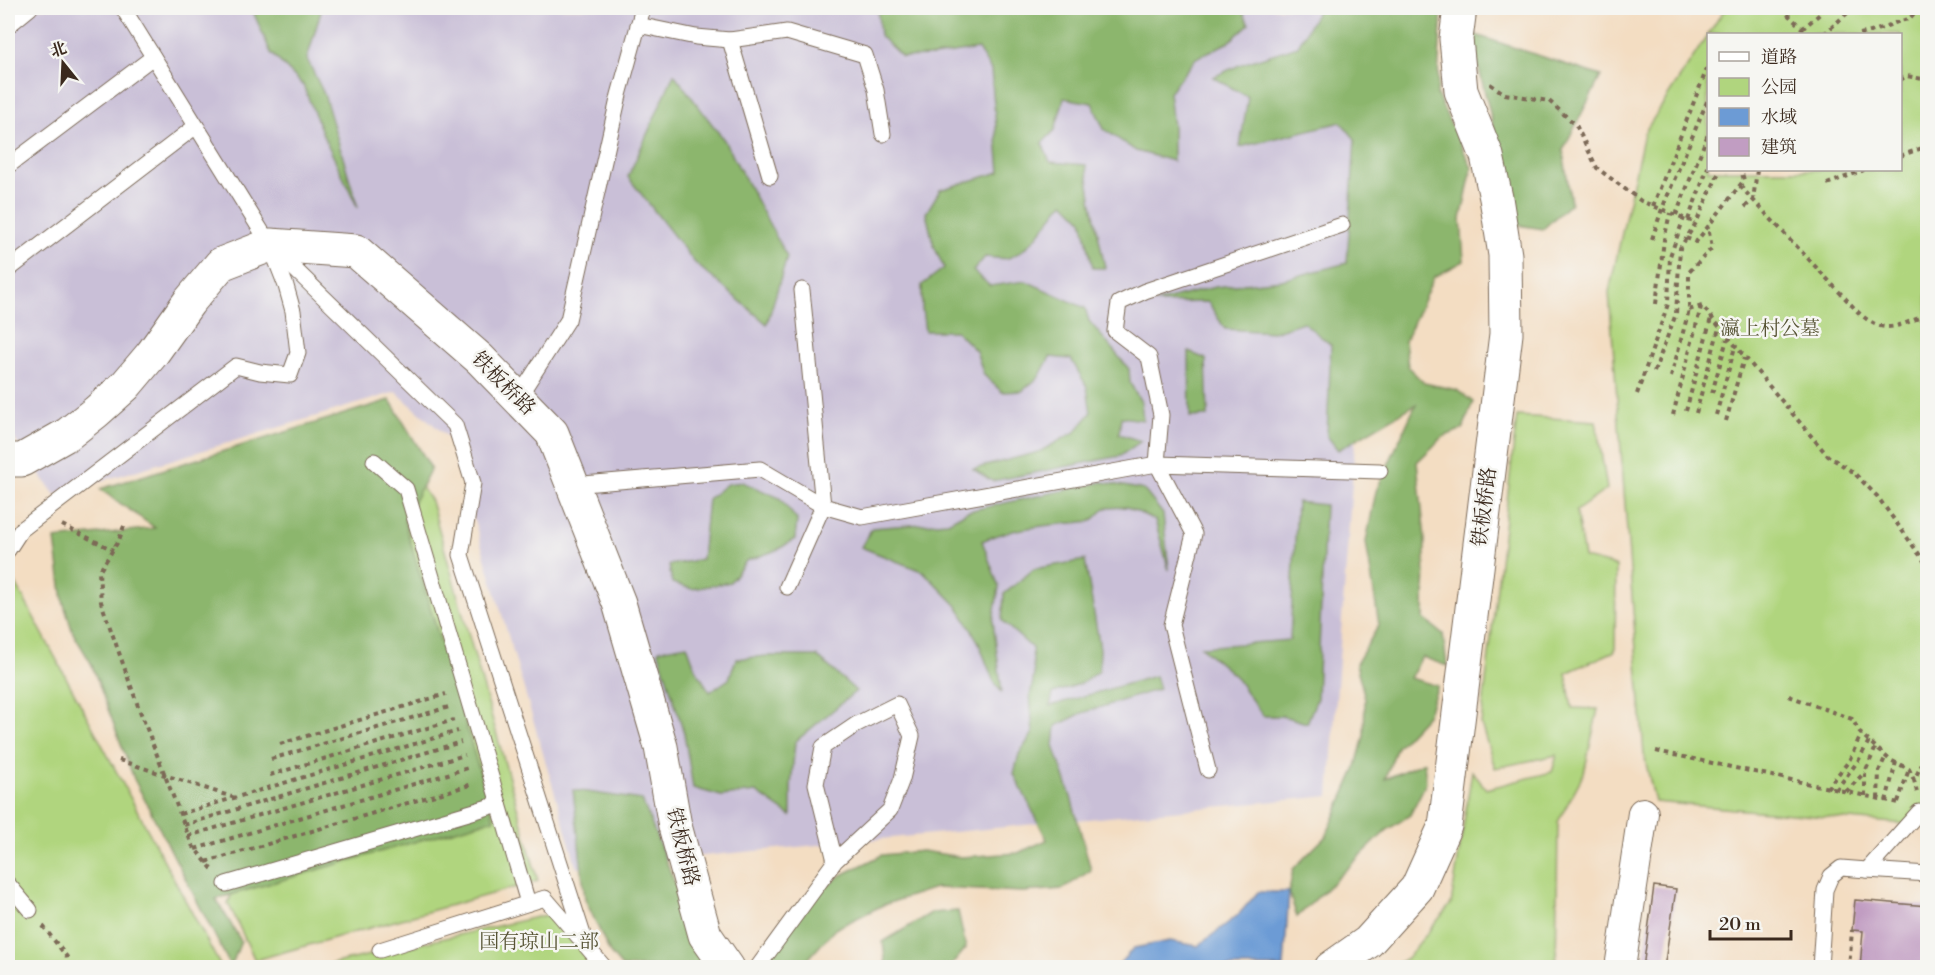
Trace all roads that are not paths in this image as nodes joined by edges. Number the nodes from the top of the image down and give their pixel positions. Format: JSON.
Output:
{"nodes":[{"id":1,"x":30,"y":8,"type":"edge"},
{"id":2,"x":123,"y":8,"type":"edge"},
{"id":3,"x":643,"y":8,"type":"edge"},
{"id":4,"x":1460,"y":8,"type":"edge"},
{"id":5,"x":639,"y":25,"type":"junction"},
{"id":6,"x":8,"y":26,"type":"edge"},
{"id":7,"x":730,"y":40,"type":"junction"},
{"id":8,"x":153,"y":57,"type":"junction"},
{"id":9,"x":196,"y":126,"type":"junction"},
{"id":10,"x":883,"y":134,"type":"dead end"},
{"id":11,"x":8,"y":166,"type":"edge"},
{"id":12,"x":770,"y":176,"type":"dead end"},
{"id":13,"x":1342,"y":225,"type":"dead end"},
{"id":14,"x":270,"y":245,"type":"junction"},
{"id":15,"x":8,"y":270,"type":"edge"},
{"id":16,"x":802,"y":290,"type":"dead end"},
{"id":17,"x":518,"y":398,"type":"junction"},
{"id":18,"x":8,"y":460,"type":"edge"},
{"id":19,"x":374,"y":461,"type":"dead end"},
{"id":20,"x":1157,"y":464,"type":"junction"},
{"id":21,"x":1380,"y":471,"type":"dead end"},
{"id":22,"x":572,"y":485,"type":"junction"},
{"id":23,"x":823,"y":506,"type":"junction"},
{"id":24,"x":8,"y":550,"type":"edge"},
{"id":25,"x":787,"y":588,"type":"dead end"},
{"id":26,"x":1208,"y":770,"type":"dead end"},
{"id":27,"x":499,"y":804,"type":"junction"},
{"id":28,"x":1919,"y":810,"type":"road end"},
{"id":29,"x":1643,"y":813,"type":"dead end"},
{"id":30,"x":835,"y":861,"type":"junction"},
{"id":31,"x":1867,"y":870,"type":"junction"},
{"id":32,"x":1928,"y":874,"type":"edge"},
{"id":33,"x":8,"y":884,"type":"edge"},
{"id":34,"x":226,"y":884,"type":"road end"},
{"id":35,"x":528,"y":903,"type":"junction"},
{"id":36,"x":30,"y":910,"type":"road end"},
{"id":37,"x":587,"y":947,"type":"junction"},
{"id":38,"x":380,"y":950,"type":"dead end"},
{"id":39,"x":605,"y":968,"type":"edge"},
{"id":40,"x":728,"y":968,"type":"edge"},
{"id":41,"x":757,"y":968,"type":"edge"},
{"id":42,"x":1331,"y":968,"type":"edge"},
{"id":43,"x":1620,"y":968,"type":"edge"},
{"id":44,"x":1820,"y":968,"type":"edge"}],
"edges":[{"from":1,"to":6,"type":"lane"},
{"from":2,"to":8,"type":"lane"},
{"from":3,"to":5,"type":"lane"},
{"from":4,"to":42,"type":"street","name":"铁板桥路"},
{"from":5,"to":7,"type":"lane"},
{"from":5,"to":17,"type":"lane"},
{"from":7,"to":10,"type":"lane"},
{"from":7,"to":12,"type":"lane"},
{"from":8,"to":9,"type":"lane"},
{"from":8,"to":11,"type":"lane"},
{"from":9,"to":14,"type":"lane"},
{"from":9,"to":15,"type":"lane"},
{"from":13,"to":20,"type":"lane"},
{"from":14,"to":17,"type":"street","name":"铁板桥路"},
{"from":14,"to":18,"type":"street","name":"铁板桥路"},
{"from":14,"to":24,"type":"lane"},
{"from":14,"to":37,"type":"lane"},
{"from":16,"to":23,"type":"lane"},
{"from":17,"to":22,"type":"street","name":"铁板桥路"},
{"from":19,"to":27,"type":"lane"},
{"from":20,"to":21,"type":"lane"},
{"from":20,"to":23,"type":"lane"},
{"from":20,"to":26,"type":"lane"},
{"from":22,"to":23,"type":"lane"},
{"from":22,"to":40,"type":"street","name":"铁板桥路"},
{"from":23,"to":25,"type":"lane"},
{"from":27,"to":34,"type":"lane"},
{"from":27,"to":35,"type":"lane"},
{"from":28,"to":31,"type":"lane"},
{"from":29,"to":43,"type":"street"},
{"from":30,"to":30,"type":"lane"},
{"from":30,"to":41,"type":"lane"},
{"from":31,"to":32,"type":"lane"},
{"from":31,"to":44,"type":"lane"},
{"from":33,"to":36,"type":"lane"},
{"from":35,"to":37,"type":"lane"},
{"from":35,"to":38,"type":"lane"},
{"from":37,"to":39,"type":"lane"}]}
